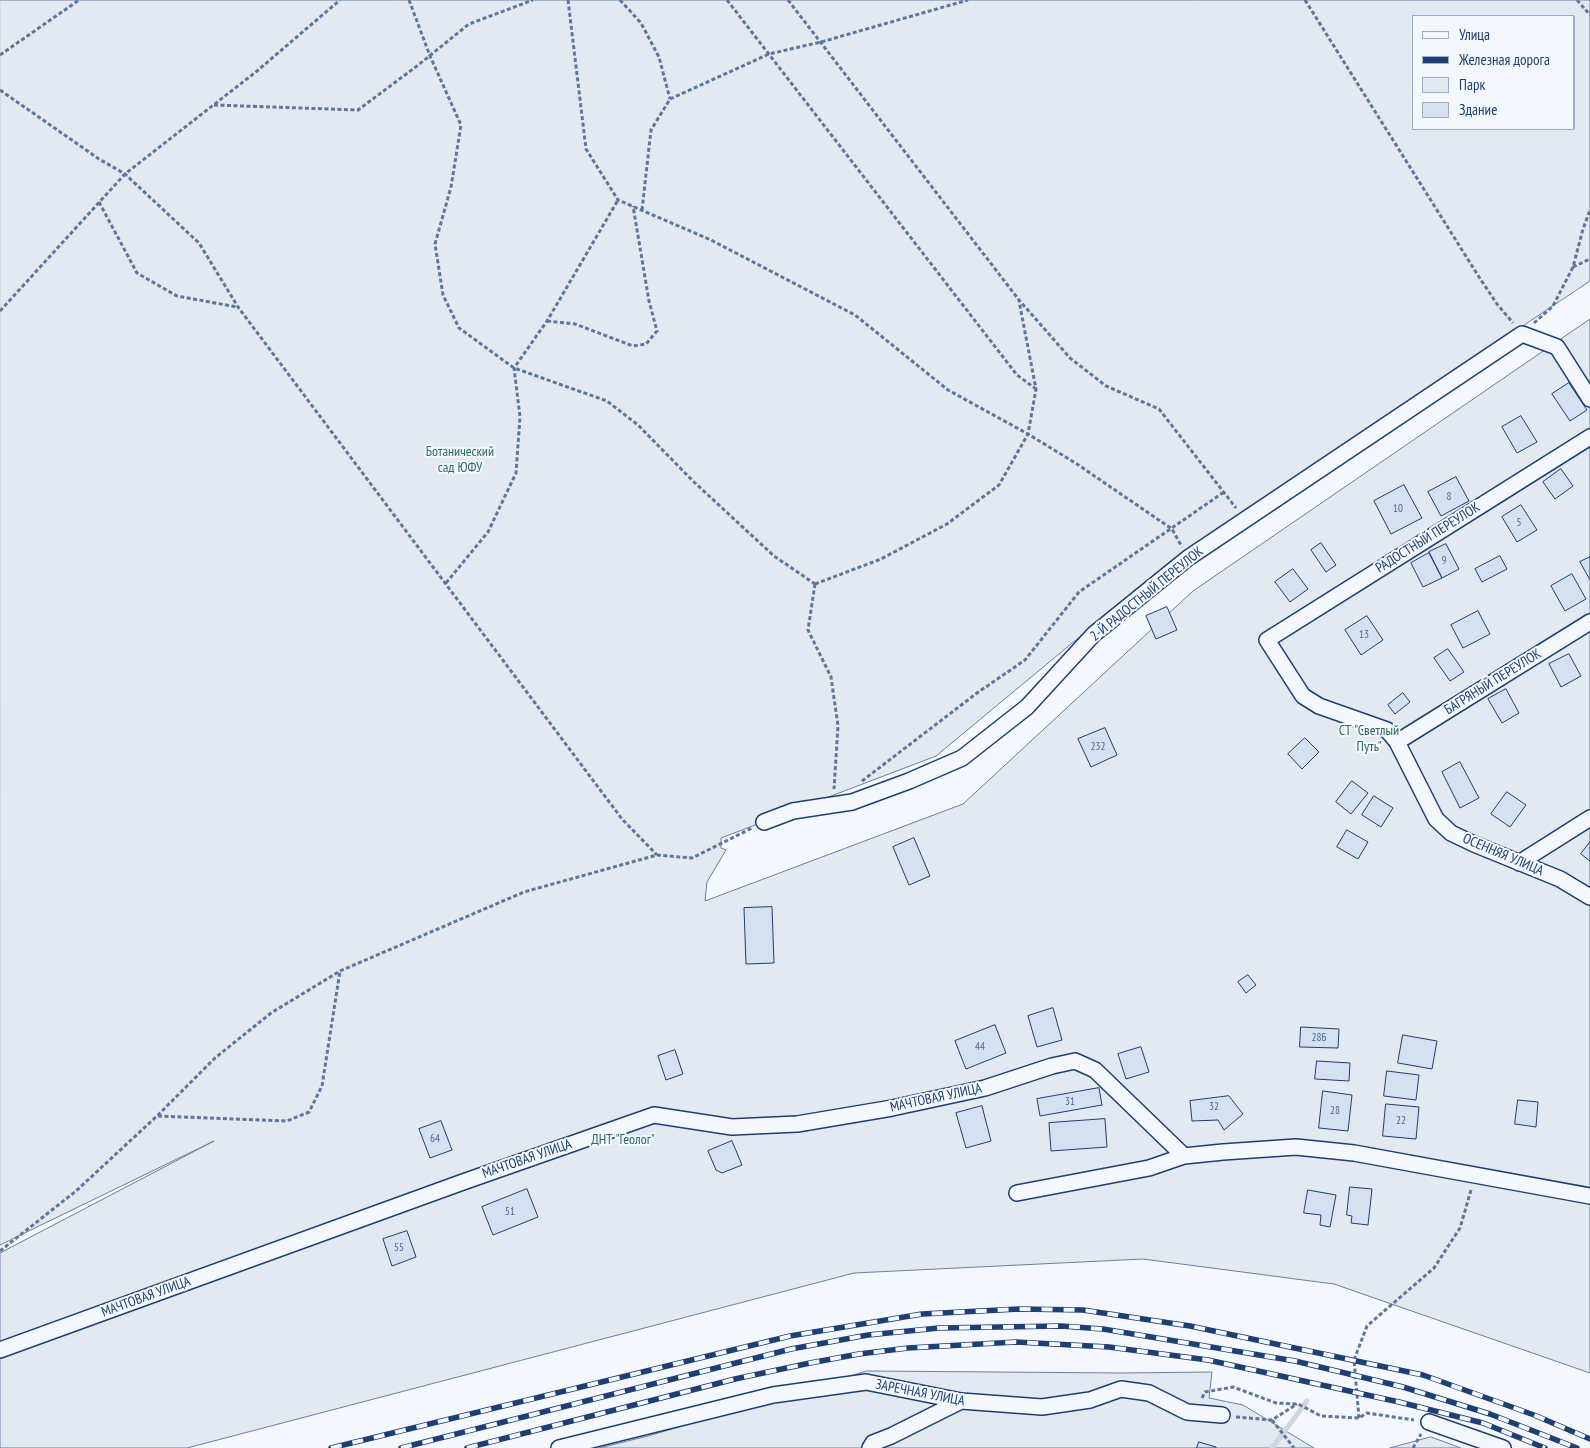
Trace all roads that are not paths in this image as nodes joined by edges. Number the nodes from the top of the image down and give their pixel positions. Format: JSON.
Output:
{"nodes":[{"id":1,"x":1590,"y":399,"type":"edge"},
{"id":2,"x":1590,"y":436,"type":"edge"},
{"id":3,"x":1590,"y":622,"type":"edge"},
{"id":4,"x":1267,"y":640,"type":"joint"},
{"id":5,"x":1397,"y":742,"type":"junction"},
{"id":6,"x":1590,"y":818,"type":"edge"},
{"id":7,"x":764,"y":822,"type":"road end"},
{"id":8,"x":1519,"y":863,"type":"junction"},
{"id":9,"x":1590,"y":897,"type":"edge"},
{"id":10,"x":1184,"y":1156,"type":"junction"},
{"id":11,"x":1017,"y":1193,"type":"dead end"},
{"id":12,"x":1590,"y":1196,"type":"edge"},
{"id":13,"x":0,"y":1350,"type":"edge"},
{"id":14,"x":961,"y":1401,"type":"junction"},
{"id":15,"x":1222,"y":1415,"type":"road end"},
{"id":16,"x":1428,"y":1422,"type":"road end"},
{"id":17,"x":559,"y":1448,"type":"edge"},
{"id":18,"x":870,"y":1448,"type":"edge"},
{"id":19,"x":1503,"y":1448,"type":"edge"}],
"edges":[{"from":1,"to":7,"type":"street","name":"2-Й РАДОСТНЫЙ ПЕРЕУЛОК"},
{"from":2,"to":4,"type":"street","name":"РАДОСТНЫЙ ПЕРЕУЛОК"},
{"from":3,"to":5,"type":"street","name":"БАГРЯНЫЙ ПЕРЕУЛОК"},
{"from":4,"to":5,"type":"street","name":"ОСЕННЯЯ УЛИЦА"},
{"from":5,"to":8,"type":"street","name":"ОСЕННЯЯ УЛИЦА"},
{"from":6,"to":8,"type":"street"},
{"from":8,"to":9,"type":"street","name":"ОСЕННЯЯ УЛИЦА"},
{"from":10,"to":11,"type":"street"},
{"from":10,"to":12,"type":"street"},
{"from":10,"to":13,"type":"street","name":"МАЧТОВАЯ УЛИЦА"},
{"from":14,"to":15,"type":"street","name":"ЗАРЕЧНАЯ УЛИЦА"},
{"from":14,"to":17,"type":"street","name":"ЗАРЕЧНАЯ УЛИЦА"},
{"from":14,"to":18,"type":"street"},
{"from":16,"to":19,"type":"street"}]}
